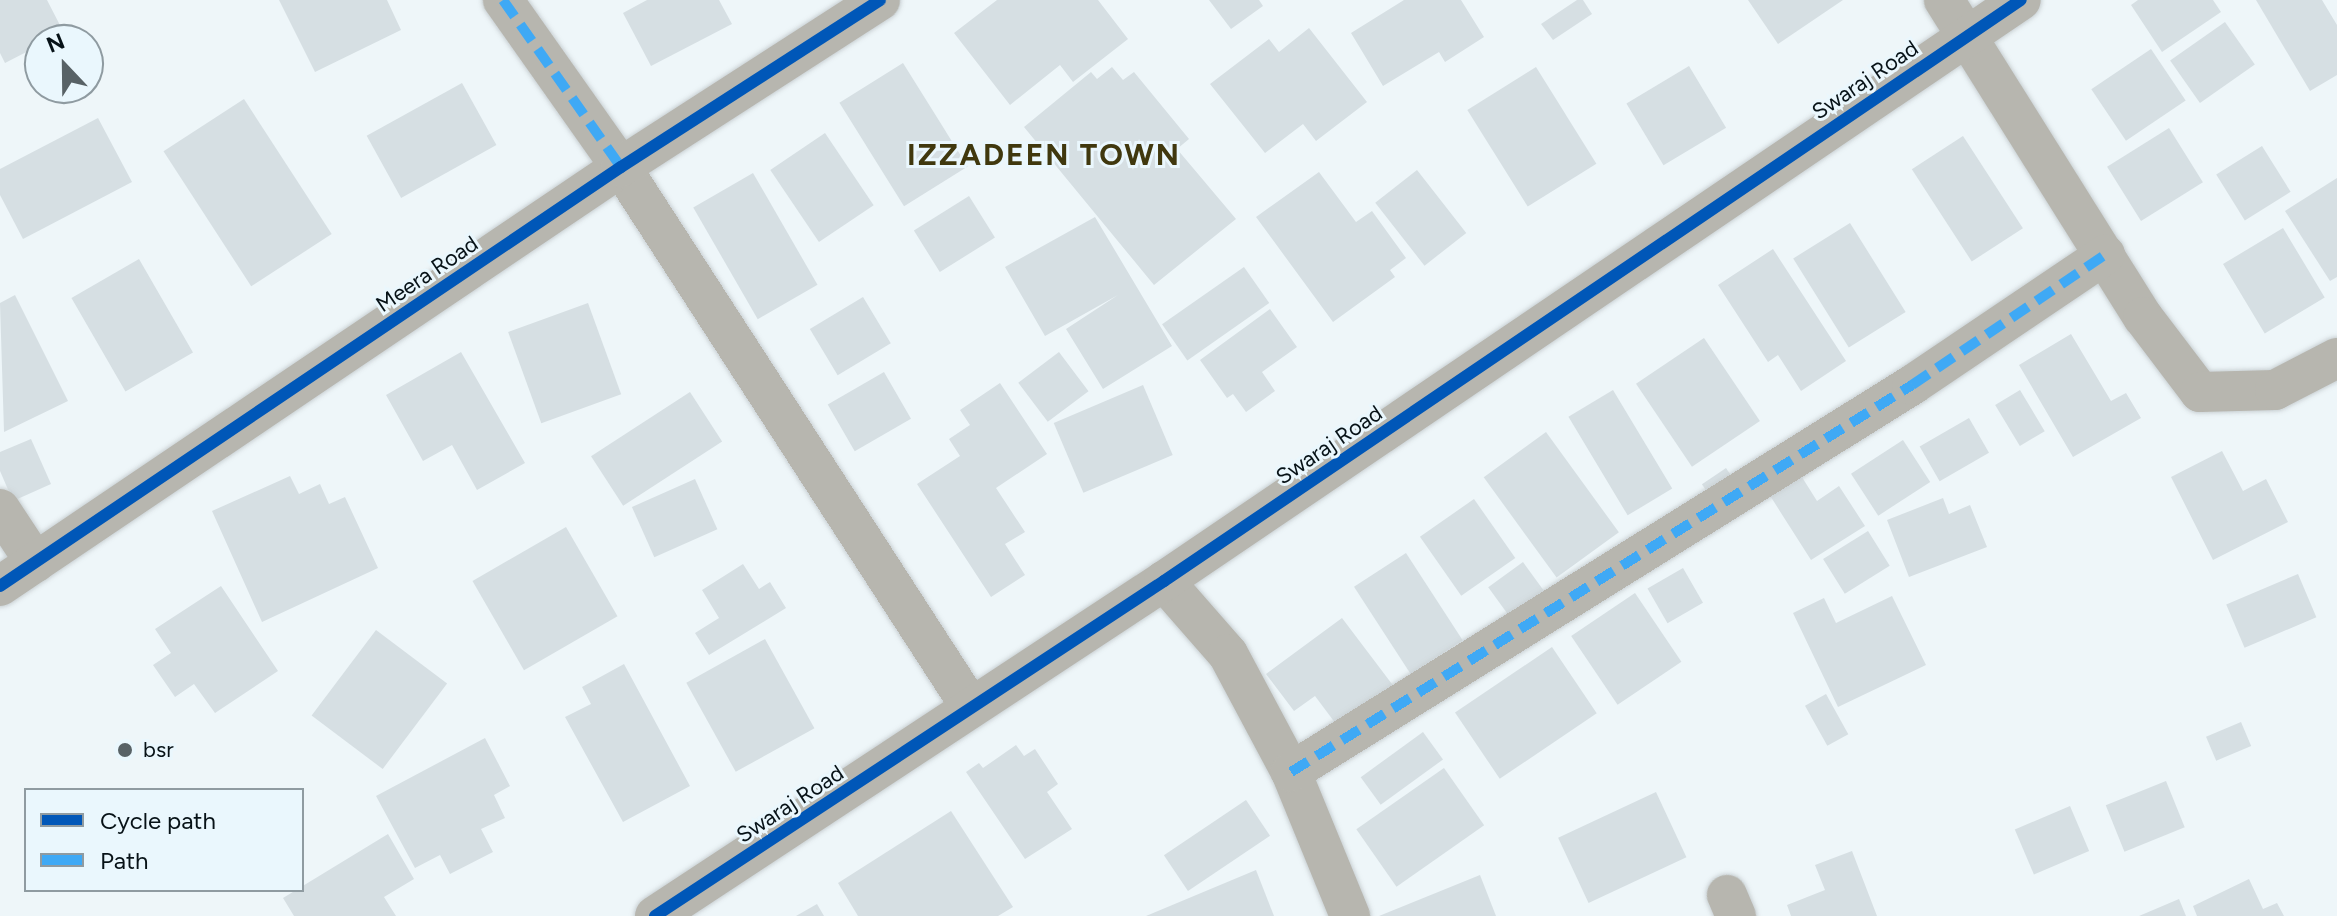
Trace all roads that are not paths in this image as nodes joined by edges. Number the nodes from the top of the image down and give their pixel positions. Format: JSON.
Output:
{"nodes":[{"id":1,"x":503,"y":0,"type":"edge"},
{"id":2,"x":880,"y":0,"type":"edge"},
{"id":3,"x":1944,"y":0,"type":"edge"},
{"id":4,"x":2021,"y":0,"type":"edge"},
{"id":5,"x":1967,"y":35,"type":"junction"},
{"id":6,"x":621,"y":167,"type":"junction"},
{"id":7,"x":2105,"y":255,"type":"junction"},
{"id":8,"x":2337,"y":358,"type":"edge"},
{"id":9,"x":0,"y":509,"type":"edge"},
{"id":10,"x":35,"y":562,"type":"junction"},
{"id":11,"x":1164,"y":581,"type":"junction"},
{"id":12,"x":0,"y":586,"type":"edge"},
{"id":13,"x":970,"y":706,"type":"junction"},
{"id":14,"x":1291,"y":772,"type":"junction"},
{"id":15,"x":655,"y":916,"type":"edge"},
{"id":16,"x":1350,"y":916,"type":"edge"}],
"edges":[{"from":1,"to":6,"type":"street"},
{"from":2,"to":6,"type":"street","name":"Meera Road"},
{"from":3,"to":5,"type":"street"},
{"from":4,"to":5,"type":"street","name":"Swaraj Road"},
{"from":5,"to":7,"type":"street"},
{"from":5,"to":11,"type":"street","name":"Swaraj Road"},
{"from":6,"to":10,"type":"street","name":"Meera Road"},
{"from":6,"to":13,"type":"street"},
{"from":7,"to":8,"type":"street"},
{"from":7,"to":14,"type":"street"},
{"from":9,"to":10,"type":"street"},
{"from":10,"to":12,"type":"street","name":"Meera Road"},
{"from":11,"to":13,"type":"street","name":"Swaraj Road"},
{"from":11,"to":14,"type":"street"},
{"from":13,"to":15,"type":"street","name":"Swaraj Road"},
{"from":14,"to":16,"type":"street"}]}
